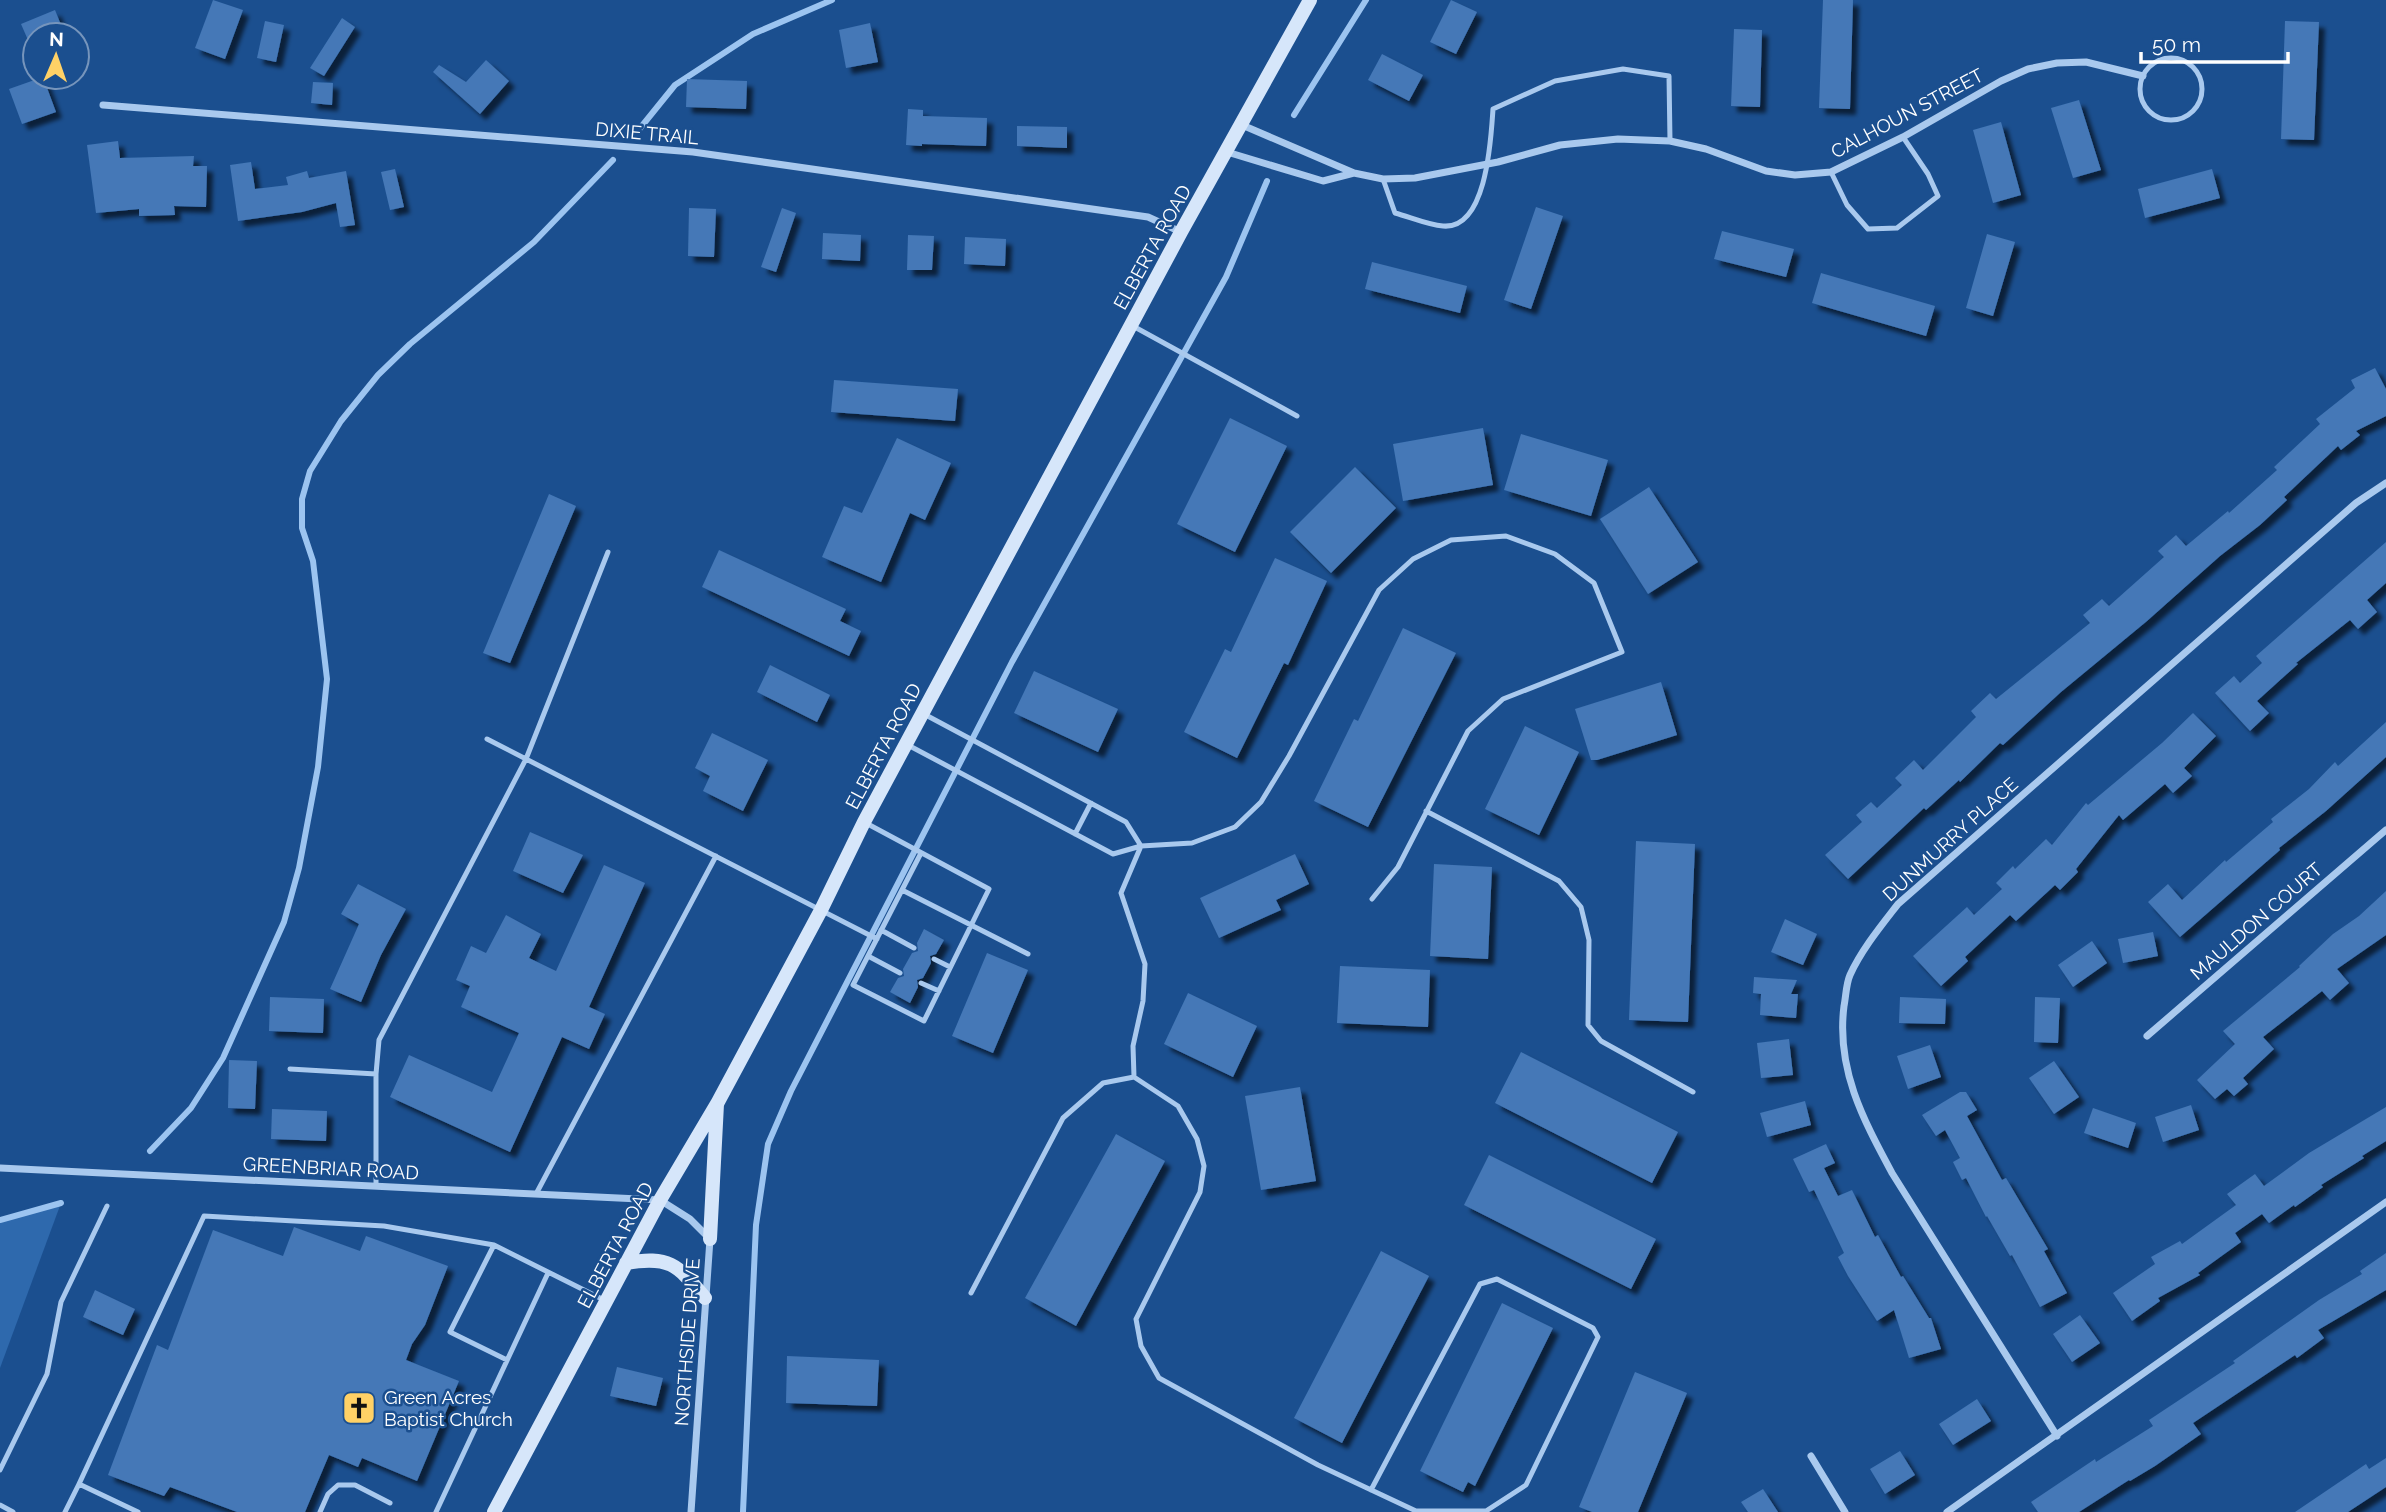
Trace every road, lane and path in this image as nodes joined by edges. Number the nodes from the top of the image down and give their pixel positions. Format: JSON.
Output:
{"nodes":[{"id":1,"x":1310,"y":0,"type":"edge"},
{"id":2,"x":2143,"y":76,"type":"junction"},
{"id":3,"x":103,"y":105,"type":"dead end"},
{"id":4,"x":1242,"y":125,"type":"junction"},
{"id":5,"x":1903,"y":137,"type":"junction"},
{"id":6,"x":1670,"y":141,"type":"junction"},
{"id":7,"x":1227,"y":152,"type":"junction"},
{"id":8,"x":1489,"y":163,"type":"junction"},
{"id":9,"x":1831,"y":172,"type":"junction"},
{"id":10,"x":1354,"y":173,"type":"junction"},
{"id":11,"x":1383,"y":179,"type":"junction"},
{"id":12,"x":1181,"y":232,"type":"junction"},
{"id":13,"x":1131,"y":325,"type":"junction"},
{"id":14,"x":1297,"y":416,"type":"dead end"},
{"id":15,"x":2386,"y":483,"type":"edge"},
{"id":16,"x":608,"y":552,"type":"dead end"},
{"id":17,"x":922,"y":713,"type":"junction"},
{"id":18,"x":487,"y":739,"type":"dead end"},
{"id":19,"x":906,"y":744,"type":"junction"},
{"id":20,"x":526,"y":759,"type":"junction"},
{"id":21,"x":1091,"y":803,"type":"junction"},
{"id":22,"x":1426,"y":811,"type":"junction"},
{"id":23,"x":864,"y":822,"type":"junction"},
{"id":24,"x":2386,"y":830,"type":"edge"},
{"id":25,"x":1075,"y":834,"type":"junction"},
{"id":26,"x":1141,"y":846,"type":"junction"},
{"id":27,"x":922,"y":853,"type":"junction"},
{"id":28,"x":716,"y":856,"type":"junction"},
{"id":29,"x":902,"y":890,"type":"junction"},
{"id":30,"x":1372,"y":899,"type":"dead end"},
{"id":31,"x":821,"y":910,"type":"junction"},
{"id":32,"x":970,"y":926,"type":"junction"},
{"id":33,"x":881,"y":930,"type":"junction"},
{"id":34,"x":877,"y":939,"type":"junction"},
{"id":35,"x":914,"y":948,"type":"dead end"},
{"id":36,"x":1028,"y":954,"type":"dead end"},
{"id":37,"x":868,"y":956,"type":"junction"},
{"id":38,"x":934,"y":959,"type":"dead end"},
{"id":39,"x":950,"y":967,"type":"junction"},
{"id":40,"x":900,"y":973,"type":"dead end"},
{"id":41,"x":920,"y":983,"type":"dead end"},
{"id":42,"x":939,"y":991,"type":"junction"},
{"id":43,"x":2147,"y":1036,"type":"dead end"},
{"id":44,"x":290,"y":1069,"type":"dead end"},
{"id":45,"x":376,"y":1074,"type":"junction"},
{"id":46,"x":1134,"y":1077,"type":"junction"},
{"id":47,"x":1693,"y":1092,"type":"dead end"},
{"id":48,"x":718,"y":1102,"type":"junction"},
{"id":49,"x":0,"y":1168,"type":"edge"},
{"id":50,"x":376,"y":1186,"type":"junction"},
{"id":51,"x":536,"y":1194,"type":"junction"},
{"id":52,"x":660,"y":1200,"type":"junction"},
{"id":53,"x":2386,"y":1202,"type":"edge"},
{"id":54,"x":107,"y":1206,"type":"dead end"},
{"id":55,"x":710,"y":1239,"type":"junction"},
{"id":56,"x":494,"y":1245,"type":"junction"},
{"id":57,"x":626,"y":1263,"type":"junction"},
{"id":58,"x":548,"y":1273,"type":"junction"},
{"id":59,"x":971,"y":1293,"type":"dead end"},
{"id":60,"x":705,"y":1298,"type":"junction"},
{"id":61,"x":606,"y":1301,"type":"junction"},
{"id":62,"x":507,"y":1360,"type":"junction"},
{"id":63,"x":2057,"y":1436,"type":"junction"},
{"id":64,"x":1811,"y":1456,"type":"dead end"},
{"id":65,"x":0,"y":1470,"type":"edge"},
{"id":66,"x":79,"y":1484,"type":"junction"},
{"id":67,"x":1370,"y":1490,"type":"junction"},
{"id":68,"x":390,"y":1503,"type":"dead end"},
{"id":69,"x":0,"y":1505,"type":"edge"},
{"id":70,"x":13,"y":1512,"type":"edge"},
{"id":71,"x":65,"y":1512,"type":"edge"},
{"id":72,"x":138,"y":1512,"type":"edge"},
{"id":73,"x":320,"y":1512,"type":"edge"},
{"id":74,"x":436,"y":1512,"type":"edge"},
{"id":75,"x":494,"y":1512,"type":"edge"},
{"id":76,"x":691,"y":1512,"type":"edge"},
{"id":77,"x":1845,"y":1512,"type":"edge"},
{"id":78,"x":1947,"y":1512,"type":"edge"}],
"edges":[{"from":1,"to":4,"type":"street","name":"ELBERTA ROAD"},
{"from":2,"to":2,"type":"lane"},
{"from":2,"to":5,"type":"street","name":"CALHOUN STREET"},
{"from":3,"to":12,"type":"street","name":"DIXIE TRAIL"},
{"from":4,"to":7,"type":"street","name":"ELBERTA ROAD"},
{"from":4,"to":10,"type":"street","name":"CALHOUN STREET"},
{"from":5,"to":9,"type":"street","name":"CALHOUN STREET"},
{"from":5,"to":9,"type":"lane"},
{"from":6,"to":8,"type":"street","name":"CALHOUN STREET"},
{"from":6,"to":8,"type":"lane"},
{"from":6,"to":9,"type":"street","name":"CALHOUN STREET"},
{"from":7,"to":10,"type":"street","name":"CALHOUN STREET"},
{"from":7,"to":12,"type":"street","name":"ELBERTA ROAD"},
{"from":8,"to":11,"type":"street","name":"CALHOUN STREET"},
{"from":8,"to":11,"type":"lane"},
{"from":10,"to":11,"type":"street","name":"CALHOUN STREET"},
{"from":12,"to":13,"type":"street","name":"ELBERTA ROAD"},
{"from":13,"to":14,"type":"lane"},
{"from":13,"to":17,"type":"street","name":"ELBERTA ROAD"},
{"from":15,"to":63,"type":"street","name":"DUNMURRY PLACE"},
{"from":16,"to":20,"type":"lane"},
{"from":17,"to":19,"type":"street","name":"ELBERTA ROAD"},
{"from":17,"to":21,"type":"lane"},
{"from":18,"to":20,"type":"lane"},
{"from":19,"to":23,"type":"street","name":"ELBERTA ROAD"},
{"from":19,"to":25,"type":"lane"},
{"from":20,"to":28,"type":"lane"},
{"from":20,"to":45,"type":"lane"},
{"from":21,"to":25,"type":"lane"},
{"from":21,"to":26,"type":"lane"},
{"from":22,"to":26,"type":"lane"},
{"from":22,"to":30,"type":"lane"},
{"from":22,"to":47,"type":"lane"},
{"from":23,"to":27,"type":"lane"},
{"from":23,"to":31,"type":"street","name":"ELBERTA ROAD"},
{"from":24,"to":43,"type":"street","name":"MAULDON COURT"},
{"from":25,"to":26,"type":"lane"},
{"from":26,"to":46,"type":"lane"},
{"from":27,"to":29,"type":"lane"},
{"from":27,"to":32,"type":"lane"},
{"from":28,"to":31,"type":"lane"},
{"from":28,"to":51,"type":"lane"},
{"from":29,"to":32,"type":"lane"},
{"from":29,"to":33,"type":"lane"},
{"from":31,"to":34,"type":"lane"},
{"from":31,"to":48,"type":"street","name":"ELBERTA ROAD"},
{"from":32,"to":36,"type":"lane"},
{"from":32,"to":39,"type":"lane"},
{"from":33,"to":34,"type":"lane"},
{"from":33,"to":35,"type":"lane"},
{"from":34,"to":37,"type":"lane"},
{"from":37,"to":40,"type":"lane"},
{"from":37,"to":42,"type":"lane"},
{"from":38,"to":39,"type":"lane"},
{"from":39,"to":42,"type":"lane"},
{"from":41,"to":42,"type":"lane"},
{"from":44,"to":45,"type":"lane"},
{"from":45,"to":50,"type":"lane"},
{"from":46,"to":59,"type":"lane"},
{"from":46,"to":67,"type":"lane"},
{"from":48,"to":52,"type":"street","name":"ELBERTA ROAD"},
{"from":48,"to":55,"type":"street"},
{"from":49,"to":50,"type":"street","name":"GREENBRIAR ROAD"},
{"from":50,"to":51,"type":"street","name":"GREENBRIAR ROAD"},
{"from":51,"to":52,"type":"street","name":"GREENBRIAR ROAD"},
{"from":52,"to":55,"type":"street","name":"NORTHSIDE DRIVE"},
{"from":52,"to":57,"type":"street","name":"ELBERTA ROAD"},
{"from":53,"to":63,"type":"street"},
{"from":54,"to":65,"type":"lane"},
{"from":55,"to":60,"type":"street","name":"NORTHSIDE DRIVE"},
{"from":56,"to":58,"type":"lane"},
{"from":56,"to":62,"type":"lane"},
{"from":56,"to":66,"type":"lane"},
{"from":57,"to":60,"type":"street"},
{"from":57,"to":61,"type":"street","name":"ELBERTA ROAD"},
{"from":58,"to":61,"type":"lane"},
{"from":58,"to":62,"type":"lane"},
{"from":60,"to":76,"type":"street","name":"NORTHSIDE DRIVE"},
{"from":61,"to":75,"type":"street","name":"ELBERTA ROAD"},
{"from":62,"to":74,"type":"lane"},
{"from":63,"to":78,"type":"street"},
{"from":64,"to":77,"type":"street"},
{"from":66,"to":71,"type":"lane"},
{"from":66,"to":72,"type":"lane"},
{"from":67,"to":67,"type":"lane"},
{"from":68,"to":73,"type":"lane"},
{"from":69,"to":70,"type":"lane"}]}
